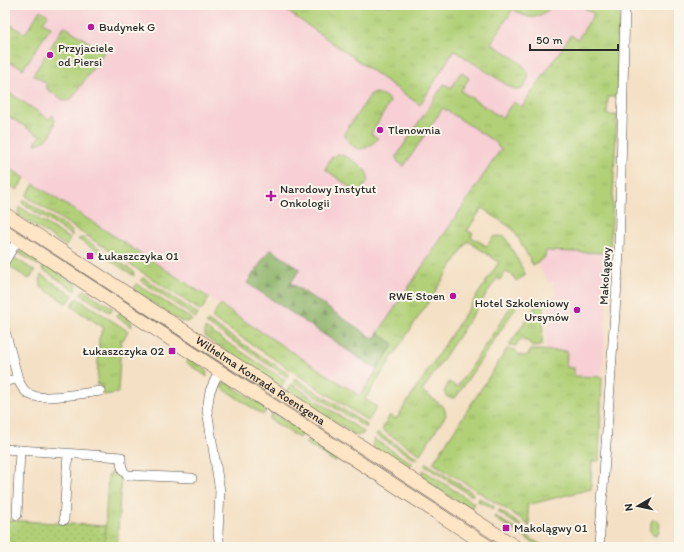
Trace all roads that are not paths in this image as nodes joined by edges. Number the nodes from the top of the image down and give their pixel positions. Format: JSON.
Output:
{"nodes":[{"id":1,"x":625,"y":5,"type":"edge"},
{"id":2,"x":5,"y":214,"type":"edge"},
{"id":3,"x":5,"y":231,"type":"edge"},
{"id":4,"x":18,"y":239,"type":"junction"},
{"id":5,"x":5,"y":261,"type":"edge"},
{"id":6,"x":5,"y":330,"type":"edge"},
{"id":7,"x":219,"y":371,"type":"junction"},
{"id":8,"x":18,"y":379,"type":"junction"},
{"id":9,"x":5,"y":381,"type":"edge"},
{"id":10,"x":100,"y":391,"type":"dead end"},
{"id":11,"x":5,"y":449,"type":"edge"},
{"id":12,"x":20,"y":450,"type":"junction"},
{"id":13,"x":68,"y":453,"type":"junction"},
{"id":14,"x":192,"y":478,"type":"dead end"},
{"id":15,"x":17,"y":516,"type":"dead end"},
{"id":16,"x":64,"y":520,"type":"dead end"},
{"id":17,"x":220,"y":547,"type":"edge"},
{"id":18,"x":489,"y":547,"type":"edge"},
{"id":19,"x":516,"y":547,"type":"edge"},
{"id":20,"x":599,"y":547,"type":"edge"}],
"edges":[{"from":1,"to":20,"type":"street","name":"Makolągwy"},
{"from":2,"to":19,"type":"street","name":"Wilhelma Konrada Roentgena"},
{"from":3,"to":4,"type":"street","name":"Wilhelma Konrada Roentgena"},
{"from":4,"to":5,"type":"street"},
{"from":4,"to":7,"type":"street","name":"Wilhelma Konrada Roentgena"},
{"from":6,"to":8,"type":"street"},
{"from":7,"to":17,"type":"street"},
{"from":7,"to":18,"type":"street","name":"Wilhelma Konrada Roentgena"},
{"from":8,"to":9,"type":"street"},
{"from":8,"to":10,"type":"street"},
{"from":11,"to":12,"type":"street"},
{"from":12,"to":13,"type":"street"},
{"from":12,"to":15,"type":"street"},
{"from":13,"to":14,"type":"street"},
{"from":13,"to":16,"type":"street"}]}
